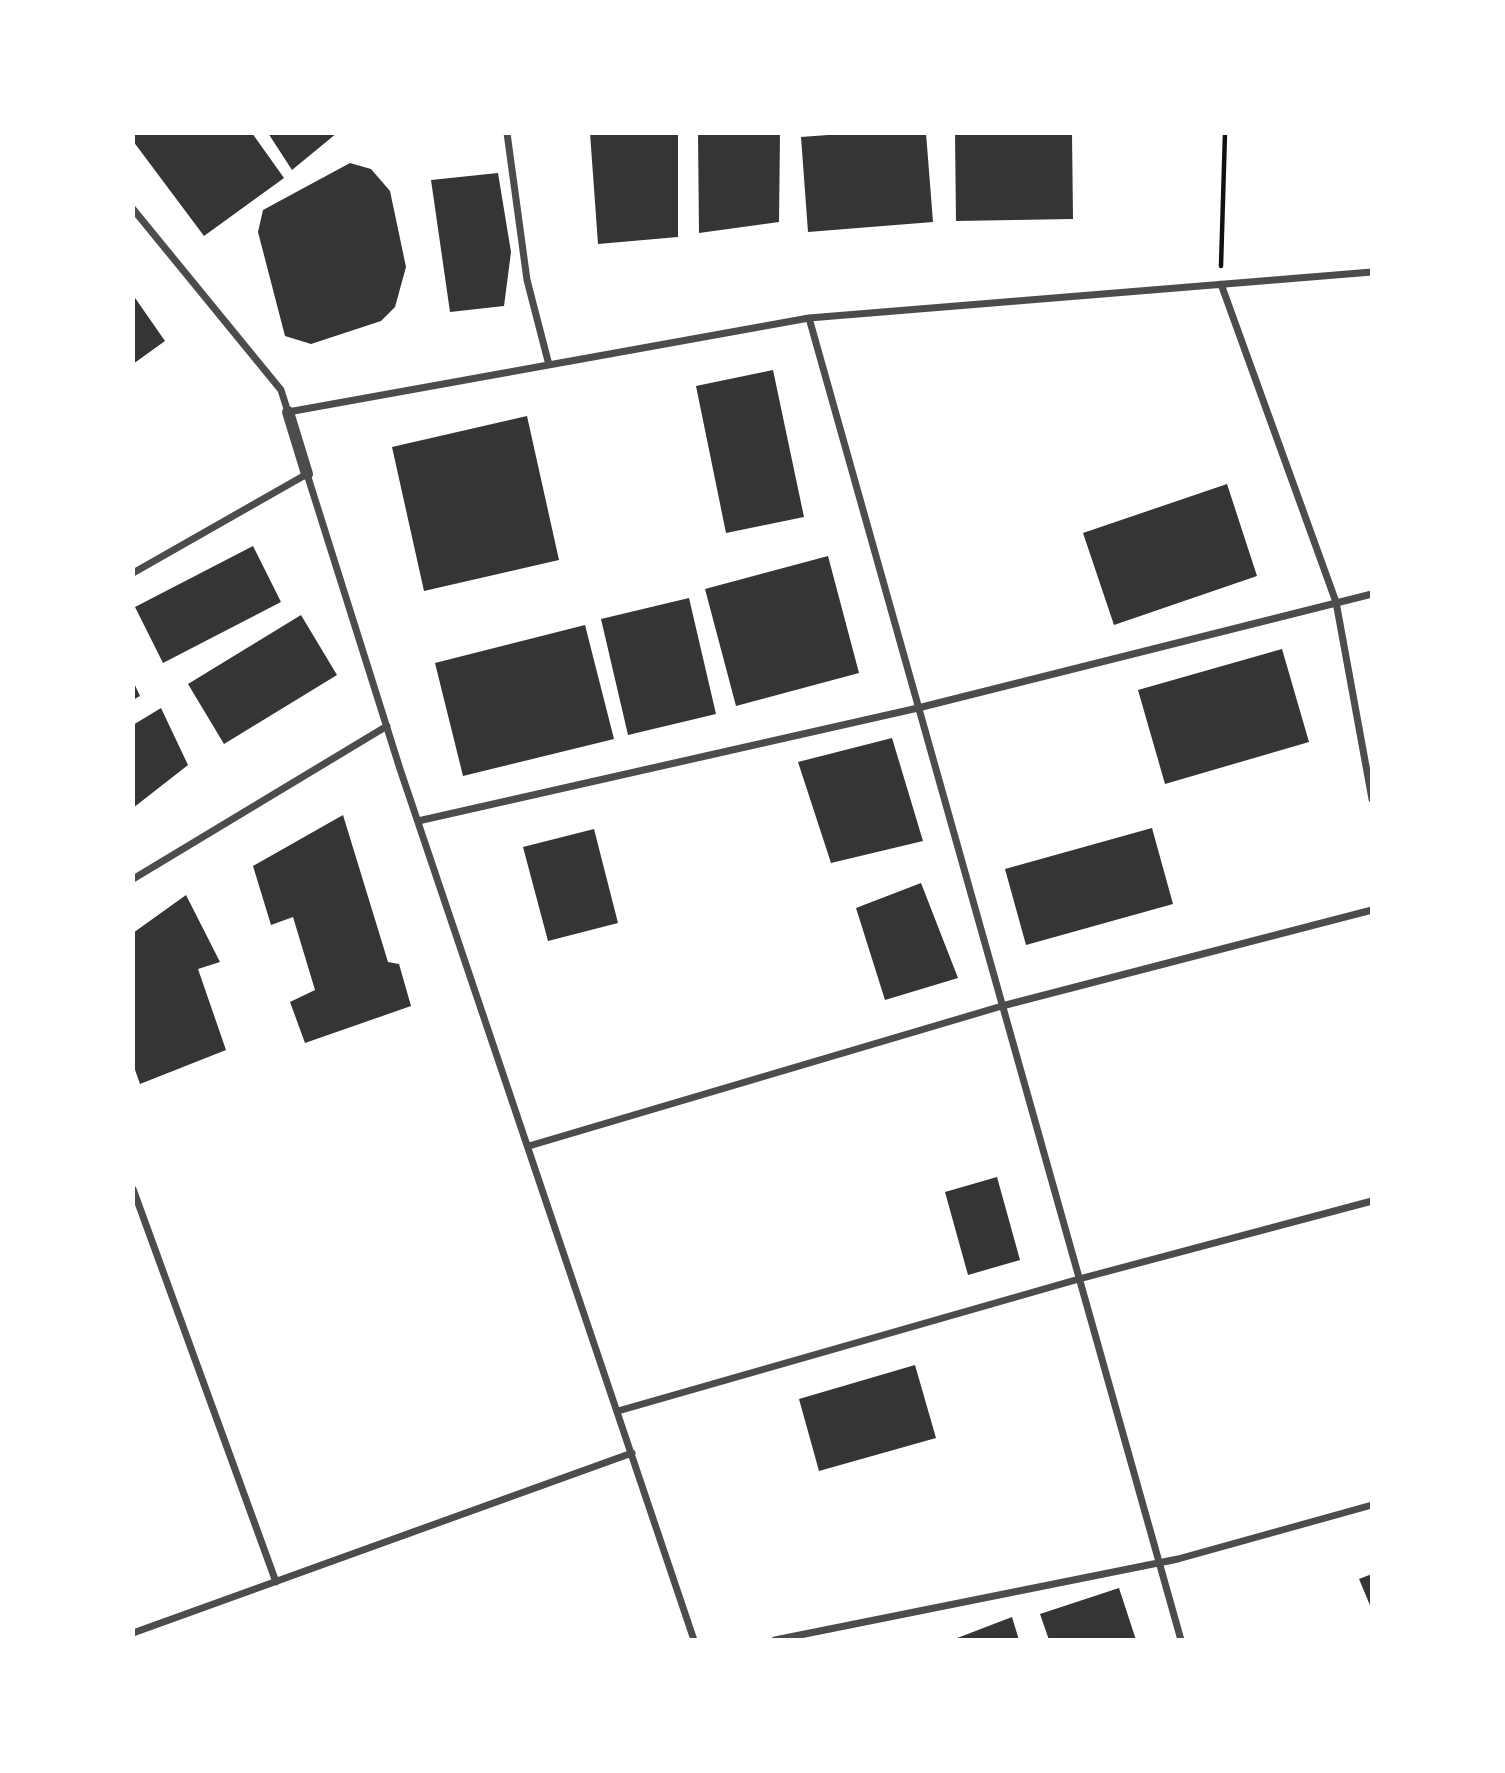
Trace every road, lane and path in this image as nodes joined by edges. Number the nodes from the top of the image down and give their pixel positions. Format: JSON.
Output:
{"nodes":[{"id":1,"x":507,"y":133,"type":"edge"},
{"id":2,"x":1225,"y":133,"type":"edge"},
{"id":3,"x":133,"y":209,"type":"edge"},
{"id":4,"x":1372,"y":272,"type":"edge"},
{"id":5,"x":1221,"y":284,"type":"junction"},
{"id":6,"x":808,"y":318,"type":"junction"},
{"id":7,"x":549,"y":365,"type":"junction"},
{"id":8,"x":288,"y":412,"type":"junction"},
{"id":9,"x":307,"y":474,"type":"junction"},
{"id":10,"x":133,"y":573,"type":"edge"},
{"id":11,"x":1372,"y":594,"type":"edge"},
{"id":12,"x":1336,"y":602,"type":"junction"},
{"id":13,"x":918,"y":708,"type":"junction"},
{"id":14,"x":387,"y":726,"type":"junction"},
{"id":15,"x":1372,"y":799,"type":"edge"},
{"id":16,"x":418,"y":821,"type":"junction"},
{"id":17,"x":133,"y":879,"type":"edge"},
{"id":18,"x":1372,"y":910,"type":"edge"},
{"id":19,"x":1002,"y":1006,"type":"junction"},
{"id":20,"x":529,"y":1146,"type":"junction"},
{"id":21,"x":133,"y":1189,"type":"edge"},
{"id":22,"x":1372,"y":1201,"type":"edge"},
{"id":23,"x":1079,"y":1279,"type":"junction"},
{"id":24,"x":618,"y":1411,"type":"junction"},
{"id":25,"x":632,"y":1453,"type":"junction"},
{"id":26,"x":1372,"y":1505,"type":"edge"},
{"id":27,"x":1159,"y":1563,"type":"junction"},
{"id":28,"x":276,"y":1581,"type":"junction"},
{"id":29,"x":136,"y":1635,"type":"edge"},
{"id":30,"x":694,"y":1640,"type":"edge"},
{"id":31,"x":775,"y":1640,"type":"edge"},
{"id":32,"x":1181,"y":1640,"type":"edge"}],
"edges":[{"from":1,"to":7,"type":"street"},
{"from":2,"to":5,"type":"path"},
{"from":3,"to":8,"type":"street"},
{"from":4,"to":5,"type":"street"},
{"from":5,"to":6,"type":"street"},
{"from":5,"to":12,"type":"street"},
{"from":6,"to":7,"type":"street"},
{"from":6,"to":13,"type":"street"},
{"from":7,"to":8,"type":"street"},
{"from":8,"to":9,"type":"street"},
{"from":9,"to":10,"type":"street"},
{"from":9,"to":14,"type":"street"},
{"from":11,"to":12,"type":"street"},
{"from":12,"to":13,"type":"street"},
{"from":12,"to":15,"type":"street"},
{"from":13,"to":16,"type":"street"},
{"from":13,"to":19,"type":"street"},
{"from":14,"to":16,"type":"street"},
{"from":14,"to":17,"type":"street"},
{"from":16,"to":20,"type":"street"},
{"from":18,"to":19,"type":"street"},
{"from":19,"to":20,"type":"street"},
{"from":19,"to":23,"type":"street"},
{"from":20,"to":24,"type":"street"},
{"from":21,"to":28,"type":"street"},
{"from":22,"to":23,"type":"street"},
{"from":23,"to":24,"type":"street"},
{"from":23,"to":27,"type":"street"},
{"from":24,"to":25,"type":"street"},
{"from":25,"to":28,"type":"street"},
{"from":25,"to":30,"type":"street"},
{"from":26,"to":27,"type":"street"},
{"from":27,"to":31,"type":"street"},
{"from":27,"to":32,"type":"street"},
{"from":28,"to":29,"type":"street"}]}
